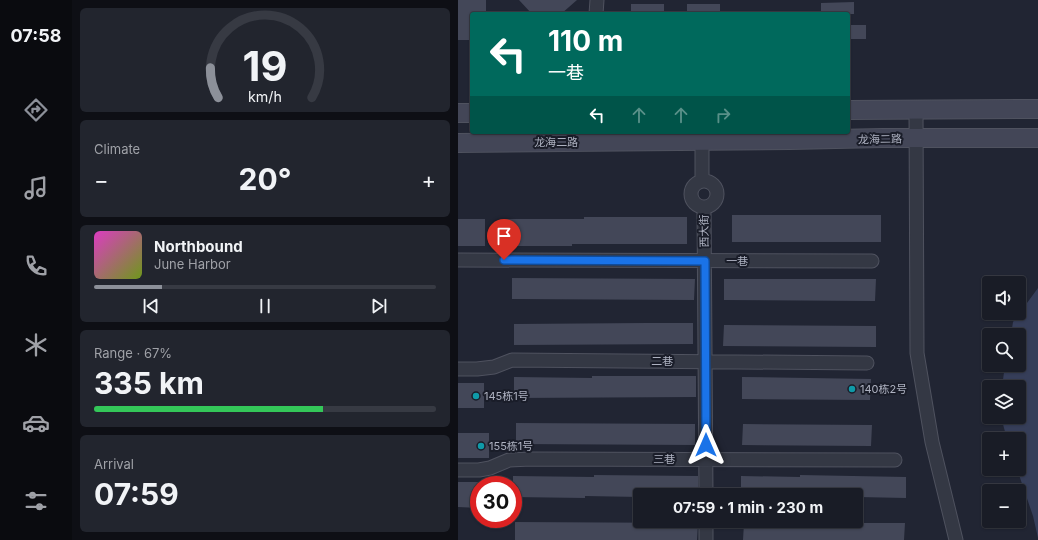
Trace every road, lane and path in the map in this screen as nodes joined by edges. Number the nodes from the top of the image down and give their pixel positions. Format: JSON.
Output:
{"nodes":[{"id":1,"x":597,"y":0,"type":"edge"},
{"id":2,"x":596,"y":12,"type":"edge"},
{"id":3,"x":1038,"y":109,"type":"edge"},
{"id":4,"x":850,"y":110,"type":"edge"},
{"id":5,"x":916,"y":110,"type":"junction"},
{"id":6,"x":458,"y":113,"type":"edge"},
{"id":7,"x":470,"y":113,"type":"edge"},
{"id":8,"x":1038,"y":138,"type":"edge"},
{"id":9,"x":916,"y":139,"type":"junction"},
{"id":10,"x":702,"y":141,"type":"junction"},
{"id":11,"x":458,"y":143,"type":"edge"},
{"id":12,"x":702,"y":181,"type":"junction"},
{"id":13,"x":704,"y":208,"type":"junction"},
{"id":14,"x":458,"y":260,"type":"edge"},
{"id":15,"x":705,"y":261,"type":"junction"},
{"id":16,"x":872,"y":261,"type":"dead end"},
{"id":17,"x":705,"y":362,"type":"junction"},
{"id":18,"x":867,"y":363,"type":"dead end"},
{"id":19,"x":458,"y":369,"type":"edge"},
{"id":20,"x":706,"y":459,"type":"junction"},
{"id":21,"x":895,"y":460,"type":"dead end"},
{"id":22,"x":458,"y":470,"type":"edge"},
{"id":23,"x":706,"y":488,"type":"edge"},
{"id":24,"x":706,"y":528,"type":"edge"},
{"id":25,"x":706,"y":540,"type":"edge"},
{"id":26,"x":956,"y":540,"type":"edge"}],
"edges":[{"from":1,"to":2,"type":"street"},
{"from":3,"to":5,"type":"main road"},
{"from":4,"to":5,"type":"main road"},
{"from":5,"to":9,"type":"street"},
{"from":6,"to":7,"type":"main road"},
{"from":8,"to":9,"type":"main road","name":"龙海二路"},
{"from":9,"to":10,"type":"main road","name":"龙海二路"},
{"from":9,"to":26,"type":"street"},
{"from":10,"to":11,"type":"main road","name":"龙海二路"},
{"from":10,"to":12,"type":"street"},
{"from":12,"to":13,"type":"street"},
{"from":12,"to":13,"type":"street"},
{"from":13,"to":15,"type":"street","name":"西大街"},
{"from":14,"to":15,"type":"street","name":"一巷"},
{"from":15,"to":16,"type":"street","name":"一巷"},
{"from":15,"to":17,"type":"street","name":"西大街"},
{"from":17,"to":18,"type":"street","name":"二巷"},
{"from":17,"to":19,"type":"street","name":"二巷"},
{"from":17,"to":20,"type":"street","name":"西大街"},
{"from":20,"to":21,"type":"street","name":"三巷"},
{"from":20,"to":22,"type":"street","name":"三巷"},
{"from":20,"to":23,"type":"street","name":"西大街"},
{"from":24,"to":25,"type":"street"}]}
